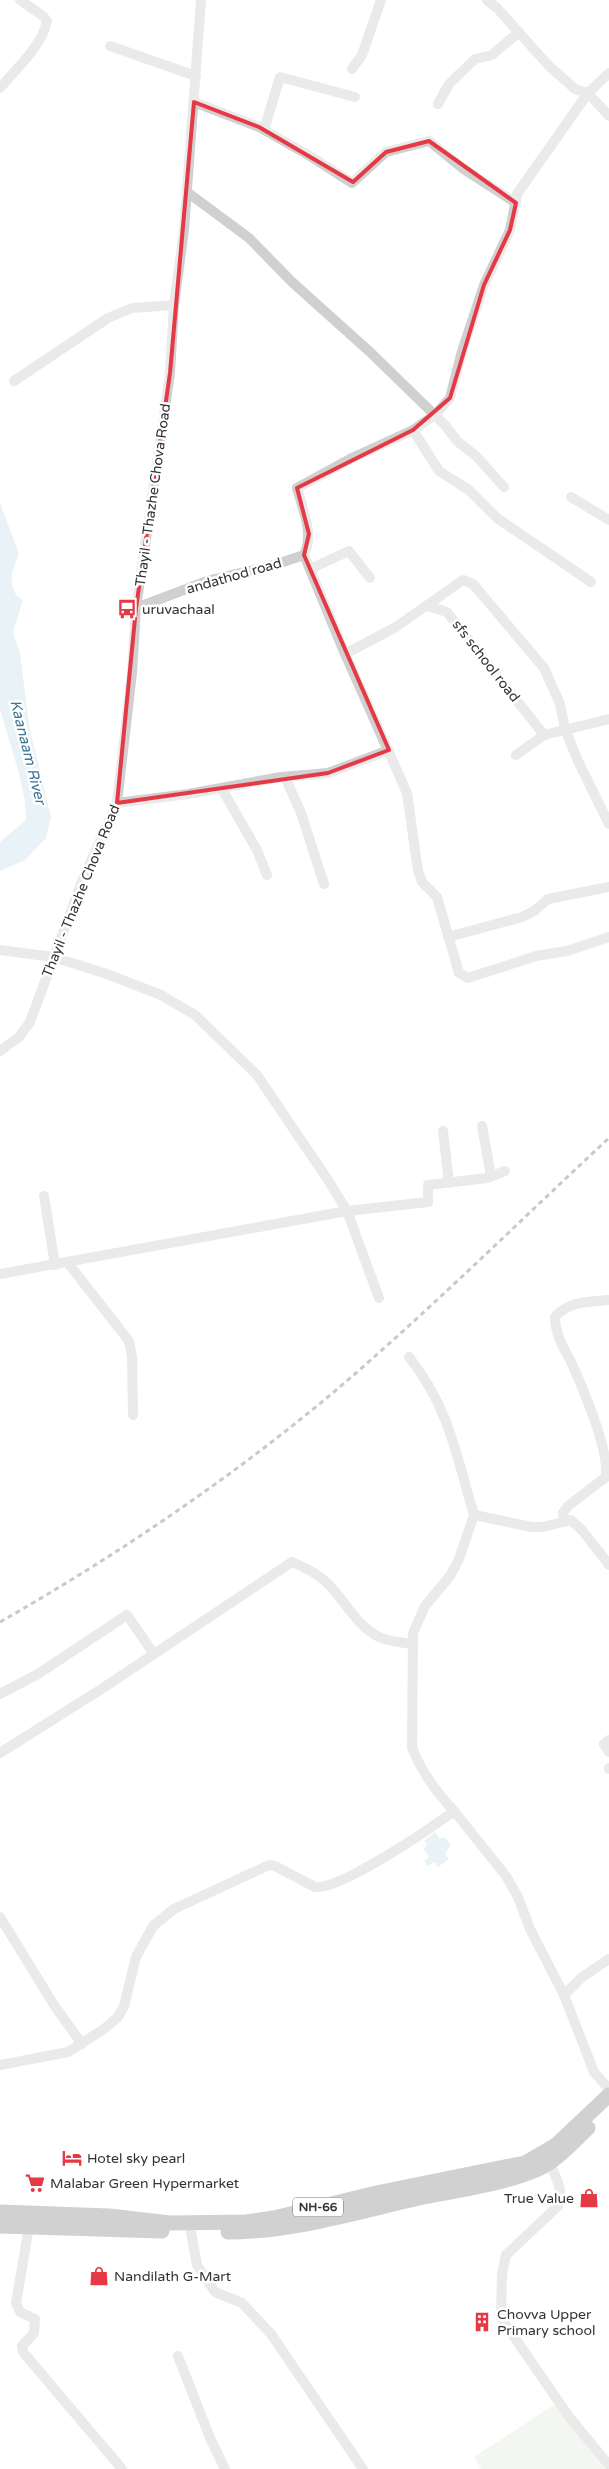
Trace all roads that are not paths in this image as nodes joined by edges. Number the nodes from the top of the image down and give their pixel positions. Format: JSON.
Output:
{"nodes":[{"id":1,"x":20,"y":0,"type":"edge"},
{"id":2,"x":201,"y":0,"type":"edge"},
{"id":3,"x":381,"y":0,"type":"edge"},
{"id":4,"x":487,"y":0,"type":"edge"},
{"id":5,"x":519,"y":32,"type":"junction"},
{"id":6,"x":110,"y":46,"type":"dead end"},
{"id":7,"x":352,"y":69,"type":"dead end"},
{"id":8,"x":609,"y":73,"type":"edge"},
{"id":9,"x":196,"y":76,"type":"junction"},
{"id":10,"x":0,"y":88,"type":"edge"},
{"id":11,"x":588,"y":93,"type":"junction"},
{"id":12,"x":355,"y":97,"type":"dead end"},
{"id":13,"x":194,"y":102,"type":"junction"},
{"id":14,"x":438,"y":104,"type":"dead end"},
{"id":15,"x":609,"y":116,"type":"edge"},
{"id":16,"x":264,"y":130,"type":"junction"},
{"id":17,"x":187,"y":192,"type":"junction"},
{"id":18,"x":516,"y":203,"type":"junction"},
{"id":19,"x":174,"y":305,"type":"junction"},
{"id":20,"x":14,"y":382,"type":"dead end"},
{"id":21,"x":434,"y":416,"type":"junction"},
{"id":22,"x":413,"y":430,"type":"junction"},
{"id":23,"x":504,"y":487,"type":"dead end"},
{"id":24,"x":571,"y":497,"type":"dead end"},
{"id":25,"x":609,"y":520,"type":"edge"},
{"id":26,"x":304,"y":555,"type":"junction"},
{"id":27,"x":310,"y":569,"type":"junction"},
{"id":28,"x":370,"y":578,"type":"dead end"},
{"id":29,"x":591,"y":582,"type":"dead end"},
{"id":30,"x":428,"y":606,"type":"junction"},
{"id":31,"x":136,"y":608,"type":"junction"},
{"id":32,"x":345,"y":654,"type":"junction"},
{"id":33,"x":609,"y":720,"type":"edge"},
{"id":34,"x":565,"y":729,"type":"junction"},
{"id":35,"x":544,"y":735,"type":"junction"},
{"id":36,"x":389,"y":750,"type":"junction"},
{"id":37,"x":516,"y":755,"type":"dead end"},
{"id":38,"x":285,"y":776,"type":"junction"},
{"id":39,"x":222,"y":789,"type":"junction"},
{"id":40,"x":117,"y":802,"type":"junction"},
{"id":41,"x":609,"y":824,"type":"edge"},
{"id":42,"x":267,"y":875,"type":"dead end"},
{"id":43,"x":324,"y":884,"type":"dead end"},
{"id":44,"x":609,"y":887,"type":"edge"},
{"id":45,"x":448,"y":937,"type":"junction"},
{"id":46,"x":609,"y":937,"type":"edge"},
{"id":47,"x":0,"y":950,"type":"edge"},
{"id":48,"x":53,"y":957,"type":"junction"},
{"id":49,"x":0,"y":1051,"type":"edge"},
{"id":50,"x":482,"y":1126,"type":"dead end"},
{"id":51,"x":444,"y":1131,"type":"dead end"},
{"id":52,"x":505,"y":1171,"type":"dead end"},
{"id":53,"x":492,"y":1176,"type":"junction"},
{"id":54,"x":449,"y":1183,"type":"junction"},
{"id":55,"x":44,"y":1196,"type":"dead end"},
{"id":56,"x":347,"y":1211,"type":"junction"},
{"id":57,"x":68,"y":1263,"type":"junction"},
{"id":58,"x":55,"y":1265,"type":"junction"},
{"id":59,"x":0,"y":1274,"type":"edge"},
{"id":60,"x":379,"y":1298,"type":"dead end"},
{"id":61,"x":609,"y":1300,"type":"edge"},
{"id":62,"x":409,"y":1357,"type":"dead end"},
{"id":63,"x":133,"y":1415,"type":"dead end"},
{"id":64,"x":474,"y":1515,"type":"junction"},
{"id":65,"x":564,"y":1521,"type":"junction"},
{"id":66,"x":609,"y":1565,"type":"edge"},
{"id":67,"x":413,"y":1644,"type":"junction"},
{"id":68,"x":154,"y":1654,"type":"junction"},
{"id":69,"x":0,"y":1694,"type":"edge"},
{"id":70,"x":609,"y":1740,"type":"edge"},
{"id":71,"x":609,"y":1752,"type":"edge"},
{"id":72,"x":0,"y":1753,"type":"edge"},
{"id":73,"x":454,"y":1811,"type":"junction"},
{"id":74,"x":0,"y":1916,"type":"edge"},
{"id":75,"x":609,"y":1959,"type":"edge"},
{"id":76,"x":564,"y":1995,"type":"junction"},
{"id":77,"x":82,"y":2044,"type":"junction"},
{"id":78,"x":0,"y":2065,"type":"edge"},
{"id":79,"x":609,"y":2089,"type":"edge"},
{"id":80,"x":609,"y":2095,"type":"edge"},
{"id":81,"x":609,"y":2109,"type":"edge"},
{"id":82,"x":550,"y":2163,"type":"junction"},
{"id":83,"x":0,"y":2212,"type":"edge"},
{"id":84,"x":0,"y":2226,"type":"edge"},
{"id":85,"x":29,"y":2227,"type":"junction"},
{"id":86,"x":191,"y":2232,"type":"junction"},
{"id":87,"x":178,"y":2356,"type":"dead end"},
{"id":88,"x":609,"y":2465,"type":"edge"},
{"id":89,"x":122,"y":2469,"type":"edge"},
{"id":90,"x":226,"y":2469,"type":"edge"},
{"id":91,"x":363,"y":2469,"type":"edge"}],
"edges":[{"from":1,"to":10,"type":"street"},
{"from":2,"to":9,"type":"street","name":"Thayil - Thazhe Chova Road"},
{"from":3,"to":7,"type":"street"},
{"from":4,"to":5,"type":"street"},
{"from":5,"to":11,"type":"street"},
{"from":5,"to":14,"type":"street"},
{"from":6,"to":9,"type":"street"},
{"from":8,"to":11,"type":"street"},
{"from":9,"to":13,"type":"street","name":"Thayil - Thazhe Chova Road"},
{"from":11,"to":15,"type":"street"},
{"from":11,"to":18,"type":"street"},
{"from":12,"to":16,"type":"street"},
{"from":13,"to":16,"type":"street"},
{"from":13,"to":17,"type":"street","name":"Thayil - Thazhe Chova Road"},
{"from":16,"to":18,"type":"street"},
{"from":17,"to":19,"type":"street","name":"Thayil - Thazhe Chova Road"},
{"from":17,"to":21,"type":"street"},
{"from":18,"to":21,"type":"street"},
{"from":19,"to":20,"type":"street"},
{"from":19,"to":31,"type":"street","name":"Thayil - Thazhe Chova Road"},
{"from":21,"to":22,"type":"street"},
{"from":21,"to":23,"type":"street"},
{"from":22,"to":26,"type":"street"},
{"from":22,"to":29,"type":"street"},
{"from":24,"to":25,"type":"street"},
{"from":26,"to":27,"type":"street"},
{"from":26,"to":31,"type":"street","name":"andathod road"},
{"from":27,"to":28,"type":"street"},
{"from":27,"to":32,"type":"street"},
{"from":30,"to":32,"type":"street"},
{"from":30,"to":34,"type":"street"},
{"from":30,"to":35,"type":"street","name":"sfs school road"},
{"from":31,"to":40,"type":"street","name":"Thayil - Thazhe Chova Road"},
{"from":32,"to":36,"type":"street"},
{"from":33,"to":34,"type":"street"},
{"from":34,"to":35,"type":"street"},
{"from":34,"to":41,"type":"street"},
{"from":35,"to":37,"type":"street"},
{"from":36,"to":38,"type":"street"},
{"from":36,"to":45,"type":"street"},
{"from":38,"to":39,"type":"street"},
{"from":38,"to":43,"type":"street"},
{"from":39,"to":40,"type":"street"},
{"from":39,"to":42,"type":"street"},
{"from":40,"to":48,"type":"street","name":"Thayil - Thazhe Chova Road"},
{"from":44,"to":45,"type":"street"},
{"from":45,"to":46,"type":"street"},
{"from":47,"to":48,"type":"street"},
{"from":48,"to":49,"type":"street","name":"Thayil - Thazhe Chova Road"},
{"from":48,"to":56,"type":"street"},
{"from":50,"to":53,"type":"street"},
{"from":51,"to":54,"type":"street"},
{"from":52,"to":53,"type":"street"},
{"from":53,"to":54,"type":"street"},
{"from":54,"to":56,"type":"street"},
{"from":55,"to":58,"type":"street"},
{"from":56,"to":57,"type":"street"},
{"from":56,"to":60,"type":"street"},
{"from":57,"to":58,"type":"street"},
{"from":57,"to":63,"type":"street"},
{"from":58,"to":59,"type":"street"},
{"from":61,"to":65,"type":"street"},
{"from":62,"to":64,"type":"street"},
{"from":64,"to":65,"type":"street"},
{"from":64,"to":67,"type":"street"},
{"from":65,"to":66,"type":"street"},
{"from":67,"to":68,"type":"street"},
{"from":67,"to":73,"type":"street"},
{"from":68,"to":69,"type":"street"},
{"from":68,"to":72,"type":"street"},
{"from":70,"to":71,"type":"street"},
{"from":73,"to":76,"type":"street"},
{"from":73,"to":77,"type":"street"},
{"from":74,"to":77,"type":"street"},
{"from":75,"to":76,"type":"street"},
{"from":76,"to":79,"type":"street"},
{"from":77,"to":78,"type":"street"},
{"from":80,"to":83,"type":"highway","number":"NH-66"},
{"from":81,"to":82,"type":"highway"},
{"from":82,"to":86,"type":"highway"},
{"from":82,"to":88,"type":"street"},
{"from":84,"to":85,"type":"highway"},
{"from":85,"to":86,"type":"highway"},
{"from":85,"to":89,"type":"street"},
{"from":86,"to":91,"type":"street"},
{"from":87,"to":90,"type":"street"}]}
